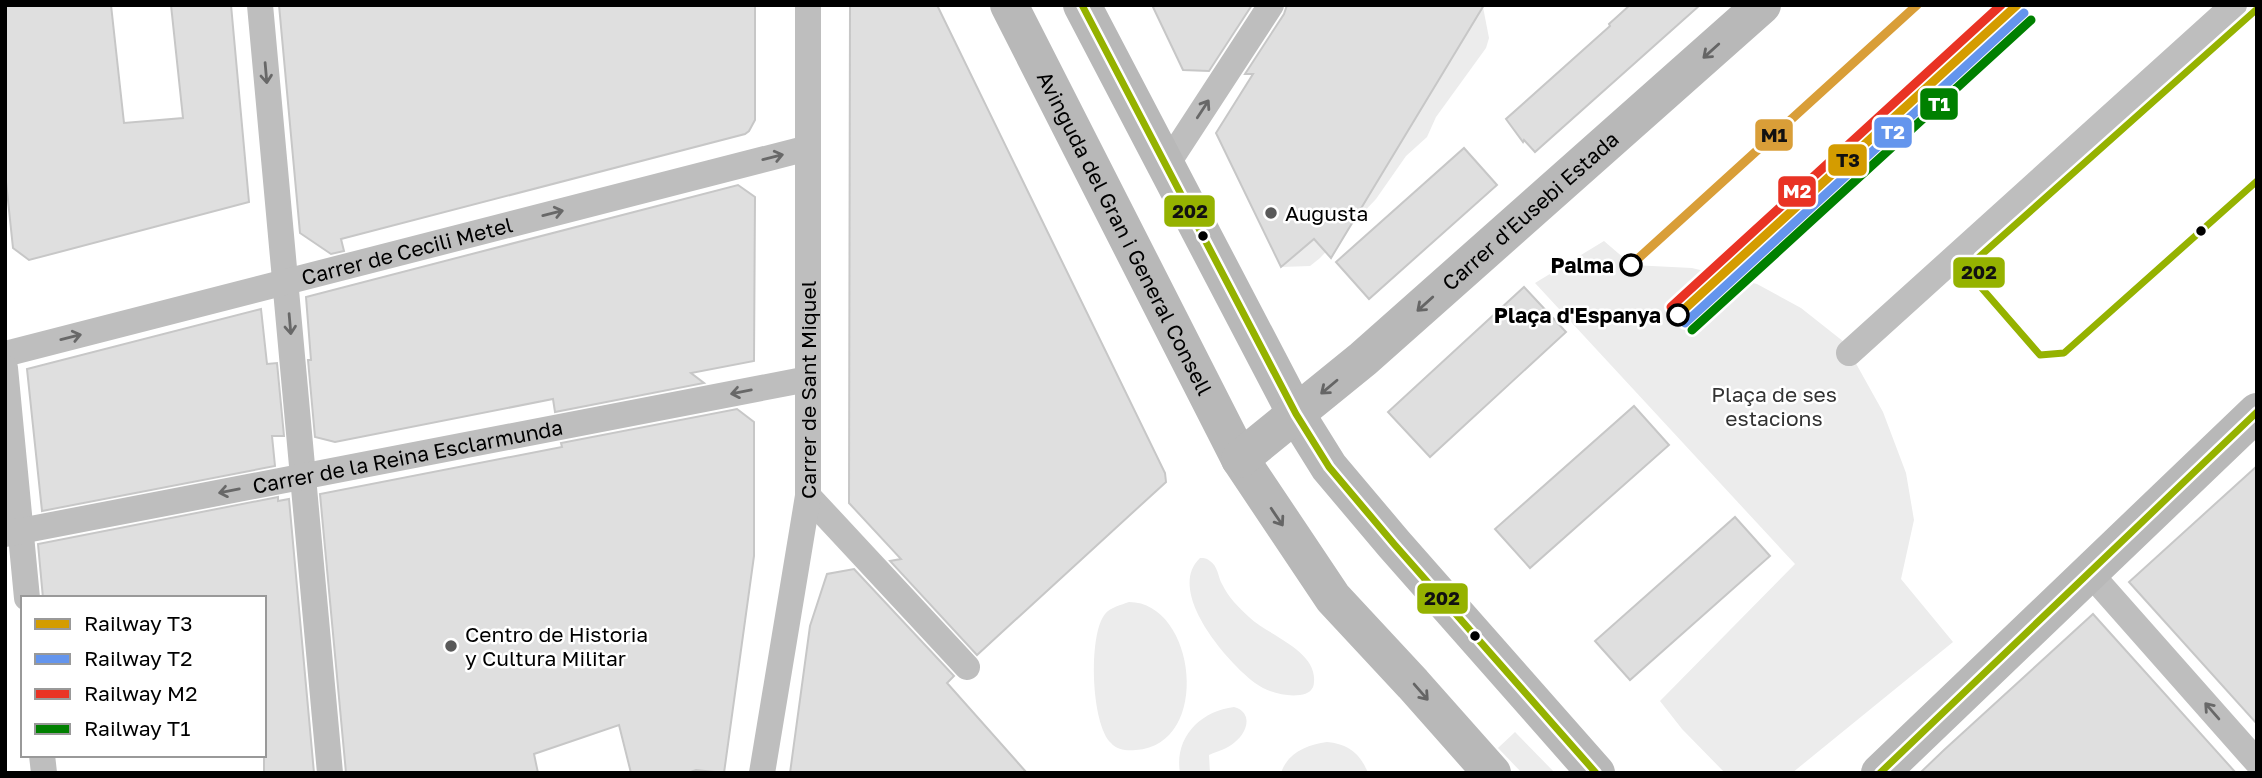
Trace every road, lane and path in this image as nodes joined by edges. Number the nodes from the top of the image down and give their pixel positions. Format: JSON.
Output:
{"nodes":[{"id":1,"x":260,"y":5,"type":"edge"},
{"id":2,"x":808,"y":5,"type":"edge"},
{"id":3,"x":1009,"y":5,"type":"edge"},
{"id":4,"x":1083,"y":5,"type":"edge"},
{"id":5,"x":1271,"y":5,"type":"edge"},
{"id":6,"x":1762,"y":5,"type":"edge"},
{"id":7,"x":2234,"y":5,"type":"edge"},
{"id":8,"x":808,"y":148,"type":"junction"},
{"id":9,"x":1166,"y":166,"type":"junction"},
{"id":10,"x":286,"y":282,"type":"junction"},
{"id":11,"x":1849,"y":353,"type":"dead end"},
{"id":12,"x":5,"y":354,"type":"edge"},
{"id":13,"x":5,"y":368,"type":"edge"},
{"id":14,"x":808,"y":379,"type":"junction"},
{"id":15,"x":2257,"y":412,"type":"edge"},
{"id":16,"x":1296,"y":414,"type":"junction"},
{"id":17,"x":1240,"y":459,"type":"junction"},
{"id":18,"x":304,"y":476,"type":"junction"},
{"id":19,"x":808,"y":496,"type":"junction"},
{"id":20,"x":13,"y":532,"type":"edge"},
{"id":21,"x":2088,"y":571,"type":"junction"},
{"id":22,"x":27,"y":596,"type":"edge"},
{"id":23,"x":967,"y":667,"type":"dead end"},
{"id":24,"x":2257,"y":762,"type":"edge"},
{"id":25,"x":330,"y":773,"type":"edge"},
{"id":26,"x":762,"y":773,"type":"edge"},
{"id":27,"x":1492,"y":773,"type":"edge"},
{"id":28,"x":1596,"y":773,"type":"edge"},
{"id":29,"x":1880,"y":773,"type":"edge"}],
"edges":[{"from":1,"to":10,"type":"street","one_way":true},
{"from":2,"to":8,"type":"street","name":"Carrer de Sant Miquel"},
{"from":3,"to":17,"type":"main road","name":"Avinguda del Gran i General Consell"},
{"from":4,"to":9,"type":"main road"},
{"from":9,"to":5,"type":"street","one_way":true},
{"from":6,"to":16,"type":"main road","name":"Carrer d'Eusebi Estada","one_way":true},
{"from":7,"to":11,"type":"street"},
{"from":10,"to":8,"type":"street","name":"Carrer de Cecili Metel","one_way":true},
{"from":8,"to":14,"type":"street","name":"Carrer de Sant Miquel"},
{"from":9,"to":16,"type":"main road"},
{"from":12,"to":10,"type":"street","name":"Carrer de Cecili Metel","one_way":true},
{"from":10,"to":18,"type":"street","one_way":true},
{"from":13,"to":20,"type":"street"},
{"from":14,"to":18,"type":"street","name":"Carrer de la Reina Esclarmunda","one_way":true},
{"from":14,"to":19,"type":"street","name":"Carrer de Sant Miquel"},
{"from":15,"to":21,"type":"main road"},
{"from":16,"to":17,"type":"main road","name":"Carrer d'Eusebi Estada"},
{"from":16,"to":28,"type":"main road"},
{"from":17,"to":27,"type":"main road","one_way":true},
{"from":18,"to":20,"type":"street","name":"Carrer de la Reina Esclarmunda","one_way":true},
{"from":18,"to":25,"type":"street"},
{"from":19,"to":23,"type":"street"},
{"from":19,"to":26,"type":"street","name":"Carrer de Sant Miquel"},
{"from":20,"to":22,"type":"street"},
{"from":24,"to":21,"type":"street","one_way":true},
{"from":21,"to":29,"type":"main road"}]}
